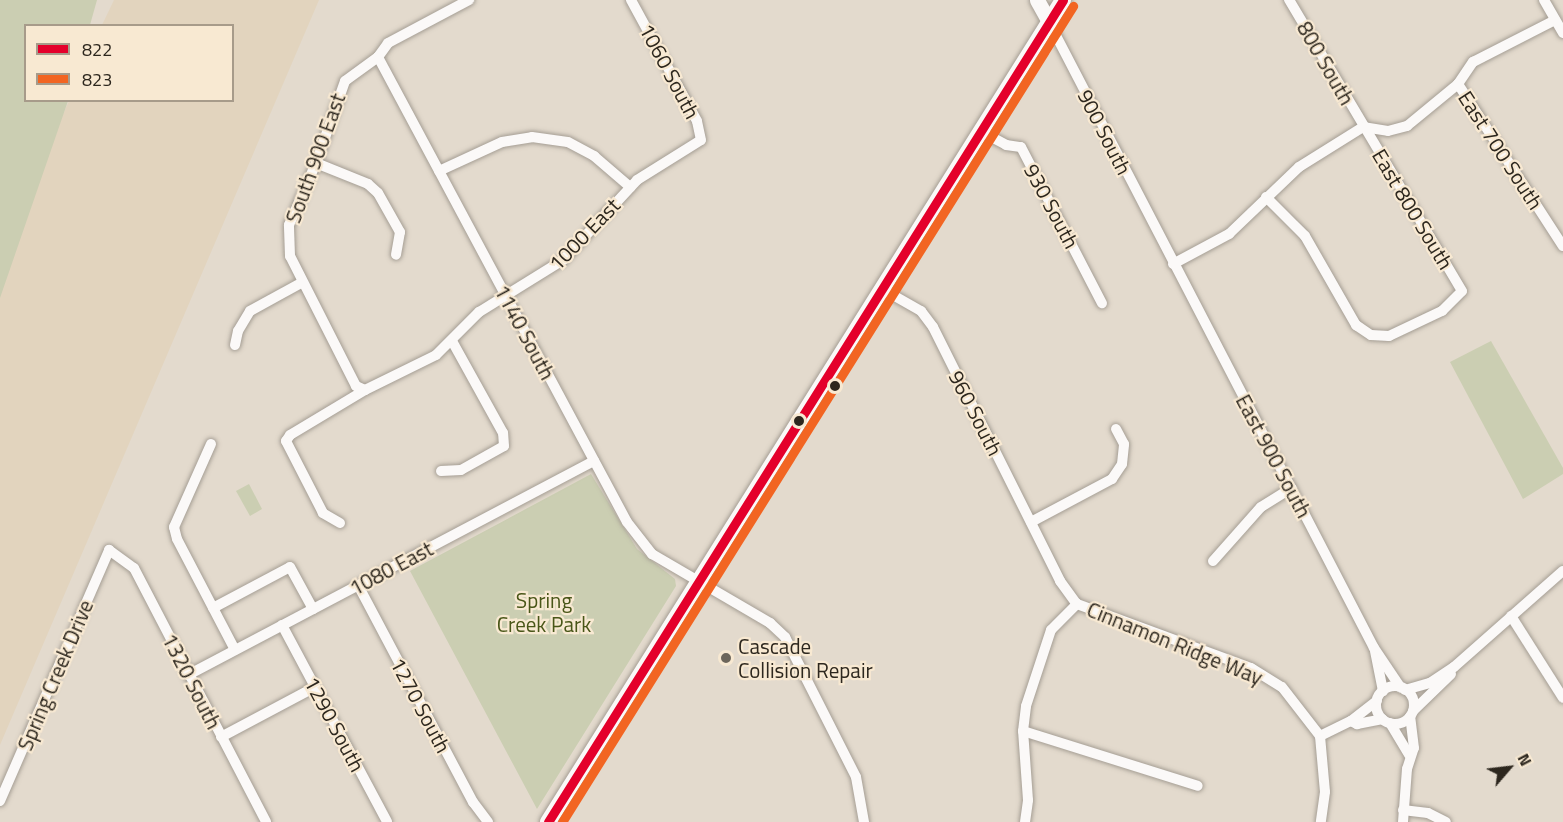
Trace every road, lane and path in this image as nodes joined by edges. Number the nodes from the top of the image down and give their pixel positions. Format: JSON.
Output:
{"nodes":[{"id":1,"x":469,"y":0,"type":"edge"},
{"id":2,"x":632,"y":0,"type":"edge"},
{"id":3,"x":1037,"y":0,"type":"edge"},
{"id":4,"x":1063,"y":0,"type":"edge"},
{"id":5,"x":1289,"y":0,"type":"edge"},
{"id":6,"x":1544,"y":0,"type":"edge"},
{"id":7,"x":1554,"y":20,"type":"junction"},
{"id":8,"x":1049,"y":22,"type":"junction"},
{"id":9,"x":1563,"y":33,"type":"edge"},
{"id":10,"x":378,"y":57,"type":"junction"},
{"id":11,"x":1458,"y":84,"type":"junction"},
{"id":12,"x":1363,"y":127,"type":"junction"},
{"id":13,"x":982,"y":132,"type":"junction"},
{"id":14,"x":699,"y":143,"type":"joint"},
{"id":15,"x":316,"y":163,"type":"junction"},
{"id":16,"x":439,"y":171,"type":"junction"},
{"id":17,"x":630,"y":187,"type":"junction"},
{"id":18,"x":1266,"y":197,"type":"junction"},
{"id":19,"x":1563,"y":246,"type":"edge"},
{"id":20,"x":396,"y":255,"type":"dead end"},
{"id":21,"x":1173,"y":264,"type":"junction"},
{"id":22,"x":303,"y":282,"type":"junction"},
{"id":23,"x":884,"y":290,"type":"junction"},
{"id":24,"x":506,"y":296,"type":"junction"},
{"id":25,"x":1102,"y":303,"type":"dead end"},
{"id":26,"x":452,"y":341,"type":"junction"},
{"id":27,"x":235,"y":345,"type":"dead end"},
{"id":28,"x":364,"y":390,"type":"junction"},
{"id":29,"x":1116,"y":429,"type":"dead end"},
{"id":30,"x":211,"y":444,"type":"dead end"},
{"id":31,"x":594,"y":461,"type":"junction"},
{"id":32,"x":441,"y":471,"type":"dead end"},
{"id":33,"x":1290,"y":488,"type":"junction"},
{"id":34,"x":1031,"y":522,"type":"junction"},
{"id":35,"x":340,"y":523,"type":"dead end"},
{"id":36,"x":109,"y":550,"type":"joint"},
{"id":37,"x":1213,"y":561,"type":"dead end"},
{"id":38,"x":1563,"y":571,"type":"edge"},
{"id":39,"x":699,"y":581,"type":"junction"},
{"id":40,"x":358,"y":585,"type":"junction"},
{"id":41,"x":1077,"y":604,"type":"junction"},
{"id":42,"x":213,"y":608,"type":"junction"},
{"id":43,"x":313,"y":609,"type":"junction"},
{"id":44,"x":1511,"y":616,"type":"junction"},
{"id":45,"x":282,"y":625,"type":"junction"},
{"id":46,"x":1374,"y":648,"type":"junction"},
{"id":47,"x":235,"y":650,"type":"junction"},
{"id":48,"x":1454,"y":667,"type":"junction"},
{"id":49,"x":188,"y":675,"type":"junction"},
{"id":50,"x":315,"y":687,"type":"junction"},
{"id":51,"x":1403,"y":689,"type":"junction"},
{"id":52,"x":1380,"y":696,"type":"junction"},
{"id":53,"x":1563,"y":698,"type":"edge"},
{"id":54,"x":1412,"y":714,"type":"junction"},
{"id":55,"x":1386,"y":721,"type":"junction"},
{"id":56,"x":1351,"y":722,"type":"junction"},
{"id":57,"x":1023,"y":731,"type":"junction"},
{"id":58,"x":1320,"y":736,"type":"junction"},
{"id":59,"x":221,"y":737,"type":"junction"},
{"id":60,"x":1409,"y":755,"type":"junction"},
{"id":61,"x":1198,"y":786,"type":"dead end"},
{"id":62,"x":0,"y":801,"type":"edge"},
{"id":63,"x":1403,"y":810,"type":"junction"},
{"id":64,"x":266,"y":822,"type":"edge"},
{"id":65,"x":387,"y":822,"type":"edge"},
{"id":66,"x":488,"y":822,"type":"edge"},
{"id":67,"x":548,"y":822,"type":"edge"},
{"id":68,"x":864,"y":822,"type":"edge"},
{"id":69,"x":1024,"y":822,"type":"edge"},
{"id":70,"x":1321,"y":822,"type":"edge"},
{"id":71,"x":1403,"y":822,"type":"edge"},
{"id":72,"x":1446,"y":822,"type":"edge"}],
"edges":[{"from":1,"to":10,"type":"street","name":"South 900 East"},
{"from":2,"to":14,"type":"street","name":"1060 South"},
{"from":3,"to":8,"type":"street","name":"900 South"},
{"from":4,"to":8,"type":"main road"},
{"from":5,"to":12,"type":"street","name":"800 South"},
{"from":6,"to":7,"type":"street"},
{"from":7,"to":9,"type":"street"},
{"from":7,"to":11,"type":"street"},
{"from":8,"to":13,"type":"main road"},
{"from":8,"to":21,"type":"street","name":"900 South"},
{"from":10,"to":15,"type":"street","name":"South 900 East"},
{"from":10,"to":16,"type":"street","name":"1140 South"},
{"from":11,"to":12,"type":"street"},
{"from":11,"to":19,"type":"street","name":"East 700 South"},
{"from":12,"to":18,"type":"street"},
{"from":12,"to":18,"type":"street","name":"East 800 South"},
{"from":13,"to":23,"type":"main road"},
{"from":13,"to":25,"type":"street","name":"930 South"},
{"from":14,"to":17,"type":"street","name":"1000 East"},
{"from":15,"to":20,"type":"street"},
{"from":15,"to":22,"type":"street","name":"South 900 East"},
{"from":16,"to":17,"type":"street"},
{"from":16,"to":24,"type":"street","name":"1140 South"},
{"from":17,"to":24,"type":"street","name":"1000 East"},
{"from":18,"to":21,"type":"street"},
{"from":21,"to":33,"type":"street","name":"East 900 South"},
{"from":22,"to":27,"type":"street"},
{"from":22,"to":28,"type":"street"},
{"from":23,"to":34,"type":"street","name":"960 South"},
{"from":23,"to":39,"type":"main road"},
{"from":24,"to":26,"type":"street","name":"1000 East"},
{"from":24,"to":31,"type":"street","name":"1140 South"},
{"from":26,"to":28,"type":"street","name":"1000 East"},
{"from":26,"to":32,"type":"street"},
{"from":28,"to":35,"type":"street","name":"1000 East"},
{"from":29,"to":34,"type":"street"},
{"from":30,"to":42,"type":"street"},
{"from":31,"to":39,"type":"street","name":"1140 South"},
{"from":31,"to":40,"type":"street","name":"1080 East"},
{"from":33,"to":37,"type":"street"},
{"from":33,"to":46,"type":"street","name":"East 900 South"},
{"from":34,"to":41,"type":"street","name":"960 South"},
{"from":36,"to":49,"type":"street","name":"1320 South"},
{"from":36,"to":62,"type":"street","name":"Spring Creek Drive"},
{"from":38,"to":44,"type":"street"},
{"from":39,"to":67,"type":"main road"},
{"from":39,"to":68,"type":"street","name":"1140 South"},
{"from":40,"to":43,"type":"street","name":"1080 East"},
{"from":40,"to":66,"type":"street","name":"1270 South"},
{"from":41,"to":57,"type":"street"},
{"from":41,"to":58,"type":"street","name":"Cinnamon Ridge Way"},
{"from":42,"to":43,"type":"street"},
{"from":42,"to":47,"type":"street"},
{"from":43,"to":45,"type":"street","name":"1080 East"},
{"from":44,"to":48,"type":"street"},
{"from":44,"to":53,"type":"street"},
{"from":45,"to":47,"type":"street","name":"1080 East"},
{"from":45,"to":50,"type":"street","name":"1290 South"},
{"from":46,"to":51,"type":"street","name":"East 900 South"},
{"from":46,"to":52,"type":"street","name":"East 900 South"},
{"from":47,"to":49,"type":"street","name":"1080 East"},
{"from":48,"to":51,"type":"street"},
{"from":48,"to":54,"type":"street"},
{"from":49,"to":59,"type":"street","name":"1320 South"},
{"from":50,"to":59,"type":"street"},
{"from":50,"to":65,"type":"street","name":"1290 South"},
{"from":51,"to":52,"type":"street"},
{"from":51,"to":54,"type":"street"},
{"from":52,"to":55,"type":"street"},
{"from":52,"to":56,"type":"street"},
{"from":54,"to":55,"type":"street"},
{"from":54,"to":60,"type":"street"},
{"from":55,"to":56,"type":"street"},
{"from":55,"to":60,"type":"street"},
{"from":56,"to":58,"type":"street"},
{"from":57,"to":61,"type":"street"},
{"from":57,"to":69,"type":"street"},
{"from":58,"to":70,"type":"street"},
{"from":59,"to":64,"type":"street","name":"1320 South"},
{"from":60,"to":63,"type":"street"},
{"from":63,"to":71,"type":"street"},
{"from":63,"to":72,"type":"street"}]}
